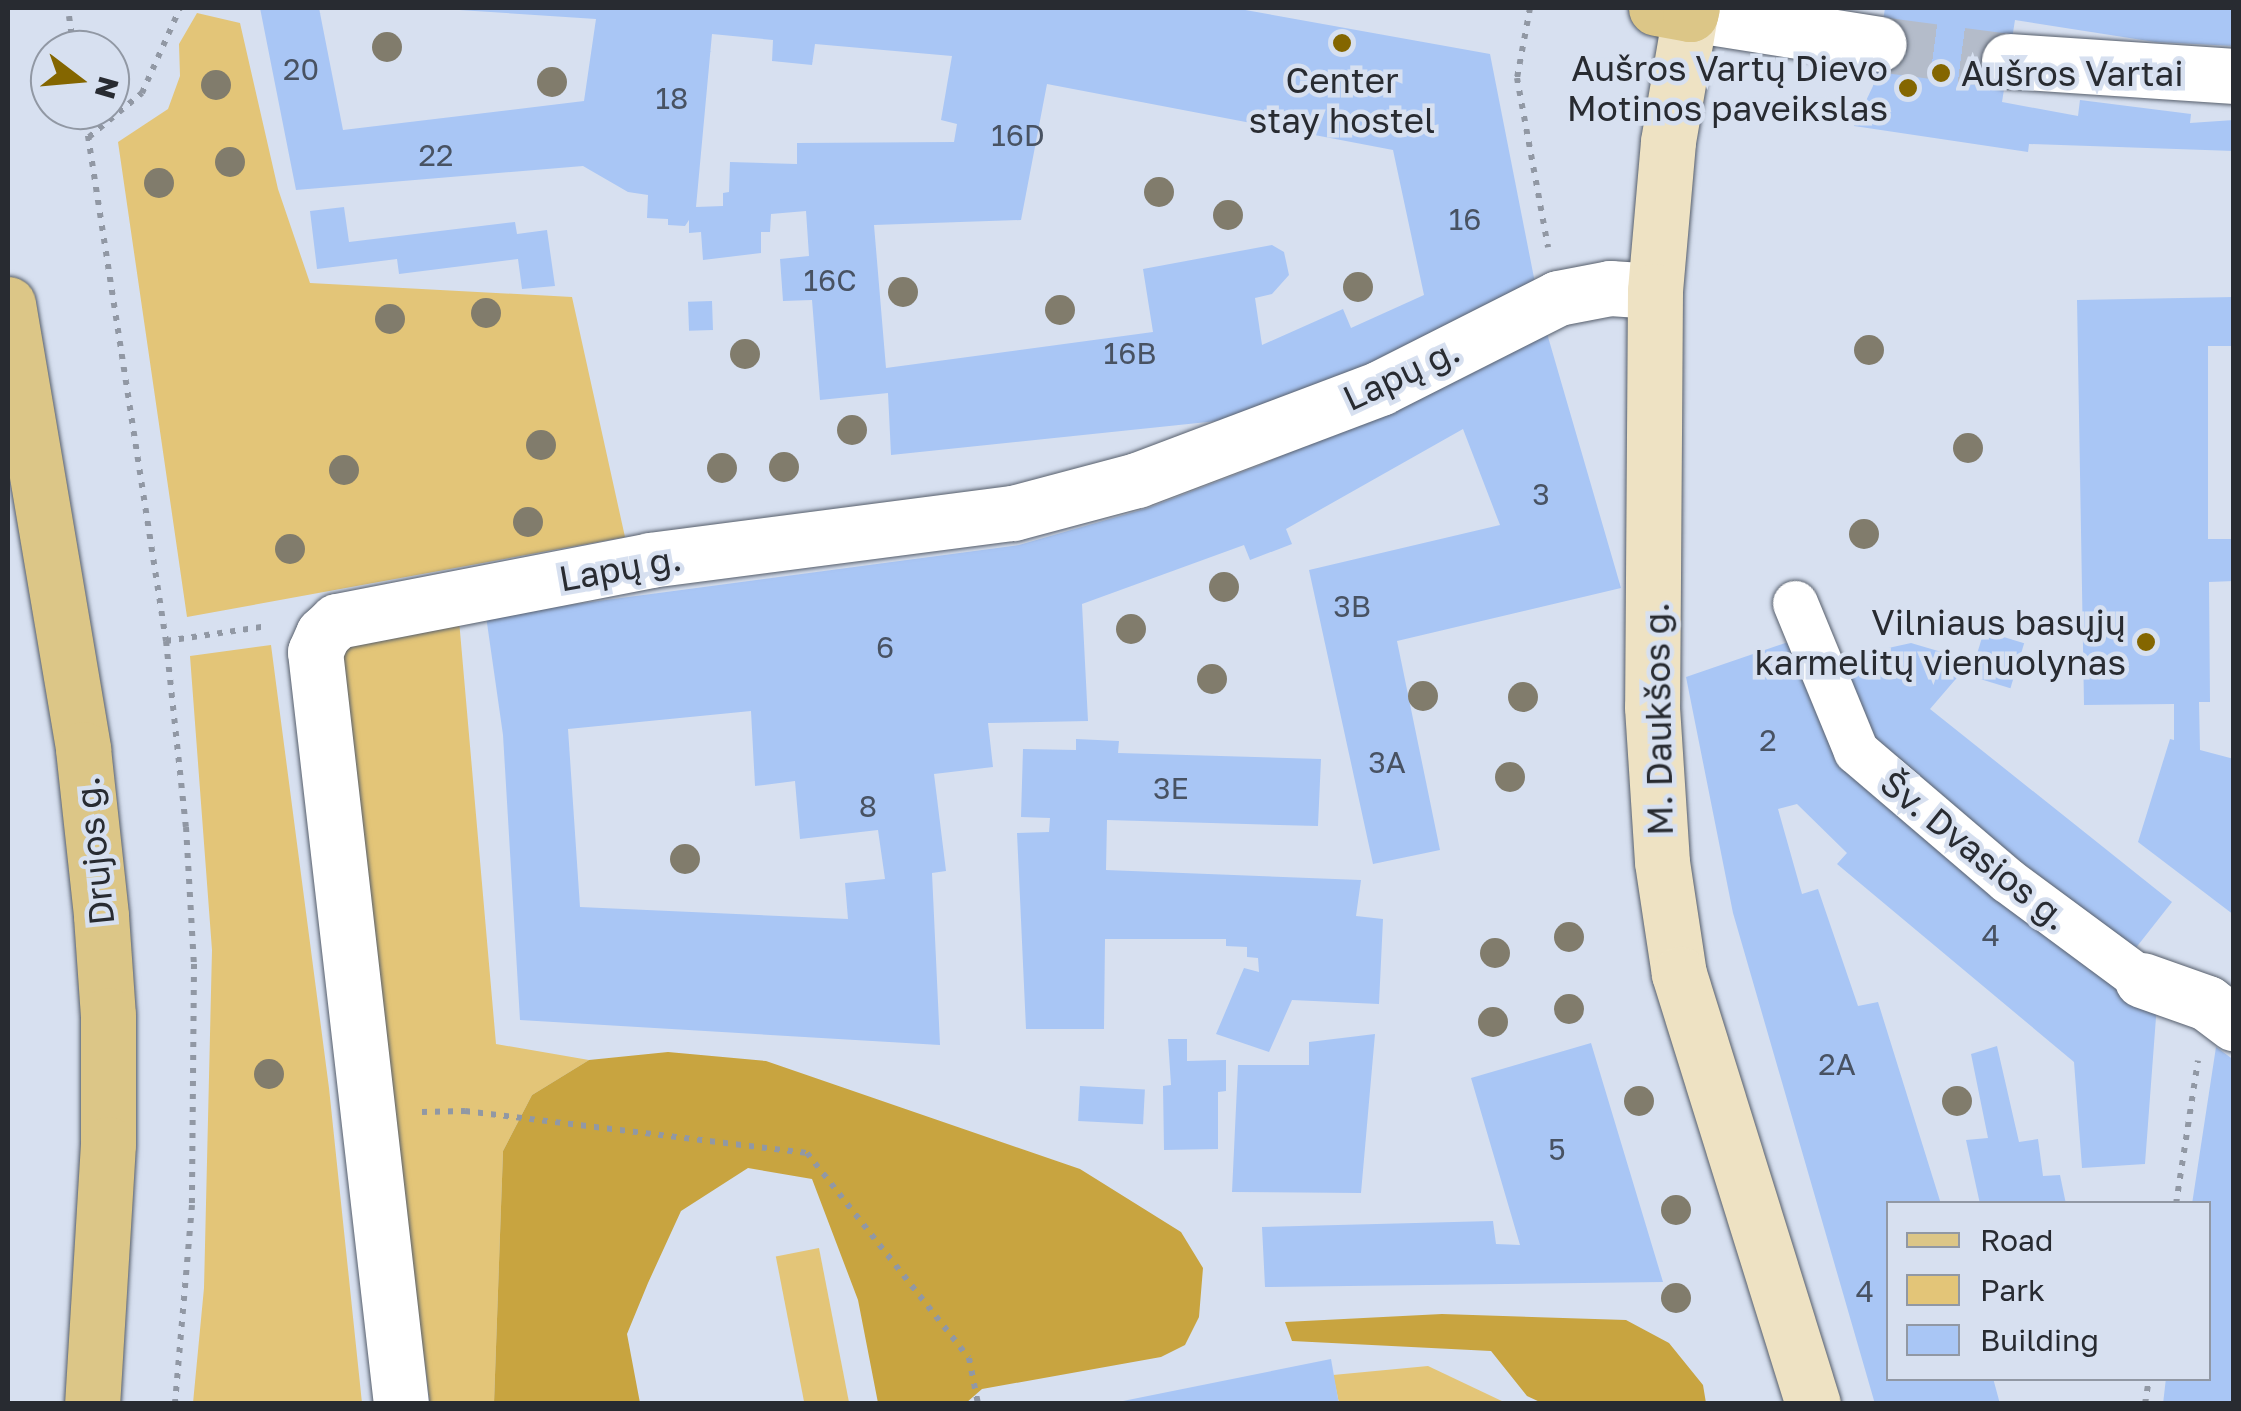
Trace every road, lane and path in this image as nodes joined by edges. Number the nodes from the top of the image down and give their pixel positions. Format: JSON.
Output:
{"nodes":[{"id":1,"x":180,"y":8,"type":"edge"},
{"id":2,"x":1530,"y":8,"type":"edge"},
{"id":3,"x":1679,"y":10,"type":"edge"},
{"id":4,"x":69,"y":16,"type":"dead end"},
{"id":5,"x":71,"y":30,"type":"edge"},
{"id":6,"x":1879,"y":44,"type":"tunnel mouth"},
{"id":7,"x":2009,"y":61,"type":"tunnel mouth"},
{"id":8,"x":2234,"y":76,"type":"edge"},
{"id":9,"x":87,"y":130,"type":"edge"},
{"id":10,"x":88,"y":138,"type":"junction"},
{"id":11,"x":1656,"y":291,"type":"junction"},
{"id":12,"x":1558,"y":298,"type":"junction"},
{"id":13,"x":8,"y":304,"type":"edge"},
{"id":14,"x":1796,"y":604,"type":"dead end"},
{"id":15,"x":257,"y":626,"type":"dead end"},
{"id":16,"x":166,"y":641,"type":"junction"},
{"id":17,"x":2142,"y":980,"type":"joint"},
{"id":18,"x":2220,"y":1013,"type":"edge"},
{"id":19,"x":366,"y":1113,"type":"junction"},
{"id":20,"x":2177,"y":1201,"type":"edge"},
{"id":21,"x":92,"y":1404,"type":"edge"},
{"id":22,"x":175,"y":1404,"type":"edge"},
{"id":23,"x":402,"y":1404,"type":"edge"},
{"id":24,"x":978,"y":1404,"type":"edge"},
{"id":25,"x":1814,"y":1404,"type":"edge"}],
"edges":[{"from":1,"to":10,"type":"path"},
{"from":2,"to":12,"type":"path"},
{"from":3,"to":6,"type":"street"},
{"from":3,"to":11,"type":"main road","name":"M. Daukšos g."},
{"from":4,"to":5,"type":"path"},
{"from":7,"to":8,"type":"street"},
{"from":9,"to":10,"type":"path"},
{"from":10,"to":16,"type":"path"},
{"from":11,"to":12,"type":"street","name":"Lapų g."},
{"from":11,"to":25,"type":"main road","name":"M. Daukšos g."},
{"from":12,"to":19,"type":"street","name":"Lapų g."},
{"from":13,"to":21,"type":"main road","name":"Drujos g."},
{"from":14,"to":17,"type":"street","name":"Šv. Dvasios g."},
{"from":15,"to":16,"type":"path"},
{"from":16,"to":22,"type":"path"},
{"from":17,"to":18,"type":"street","name":"Šv. Dvasios g."},
{"from":18,"to":20,"type":"path"},
{"from":19,"to":23,"type":"street","name":"Lapų g."},
{"from":19,"to":24,"type":"path"}]}
